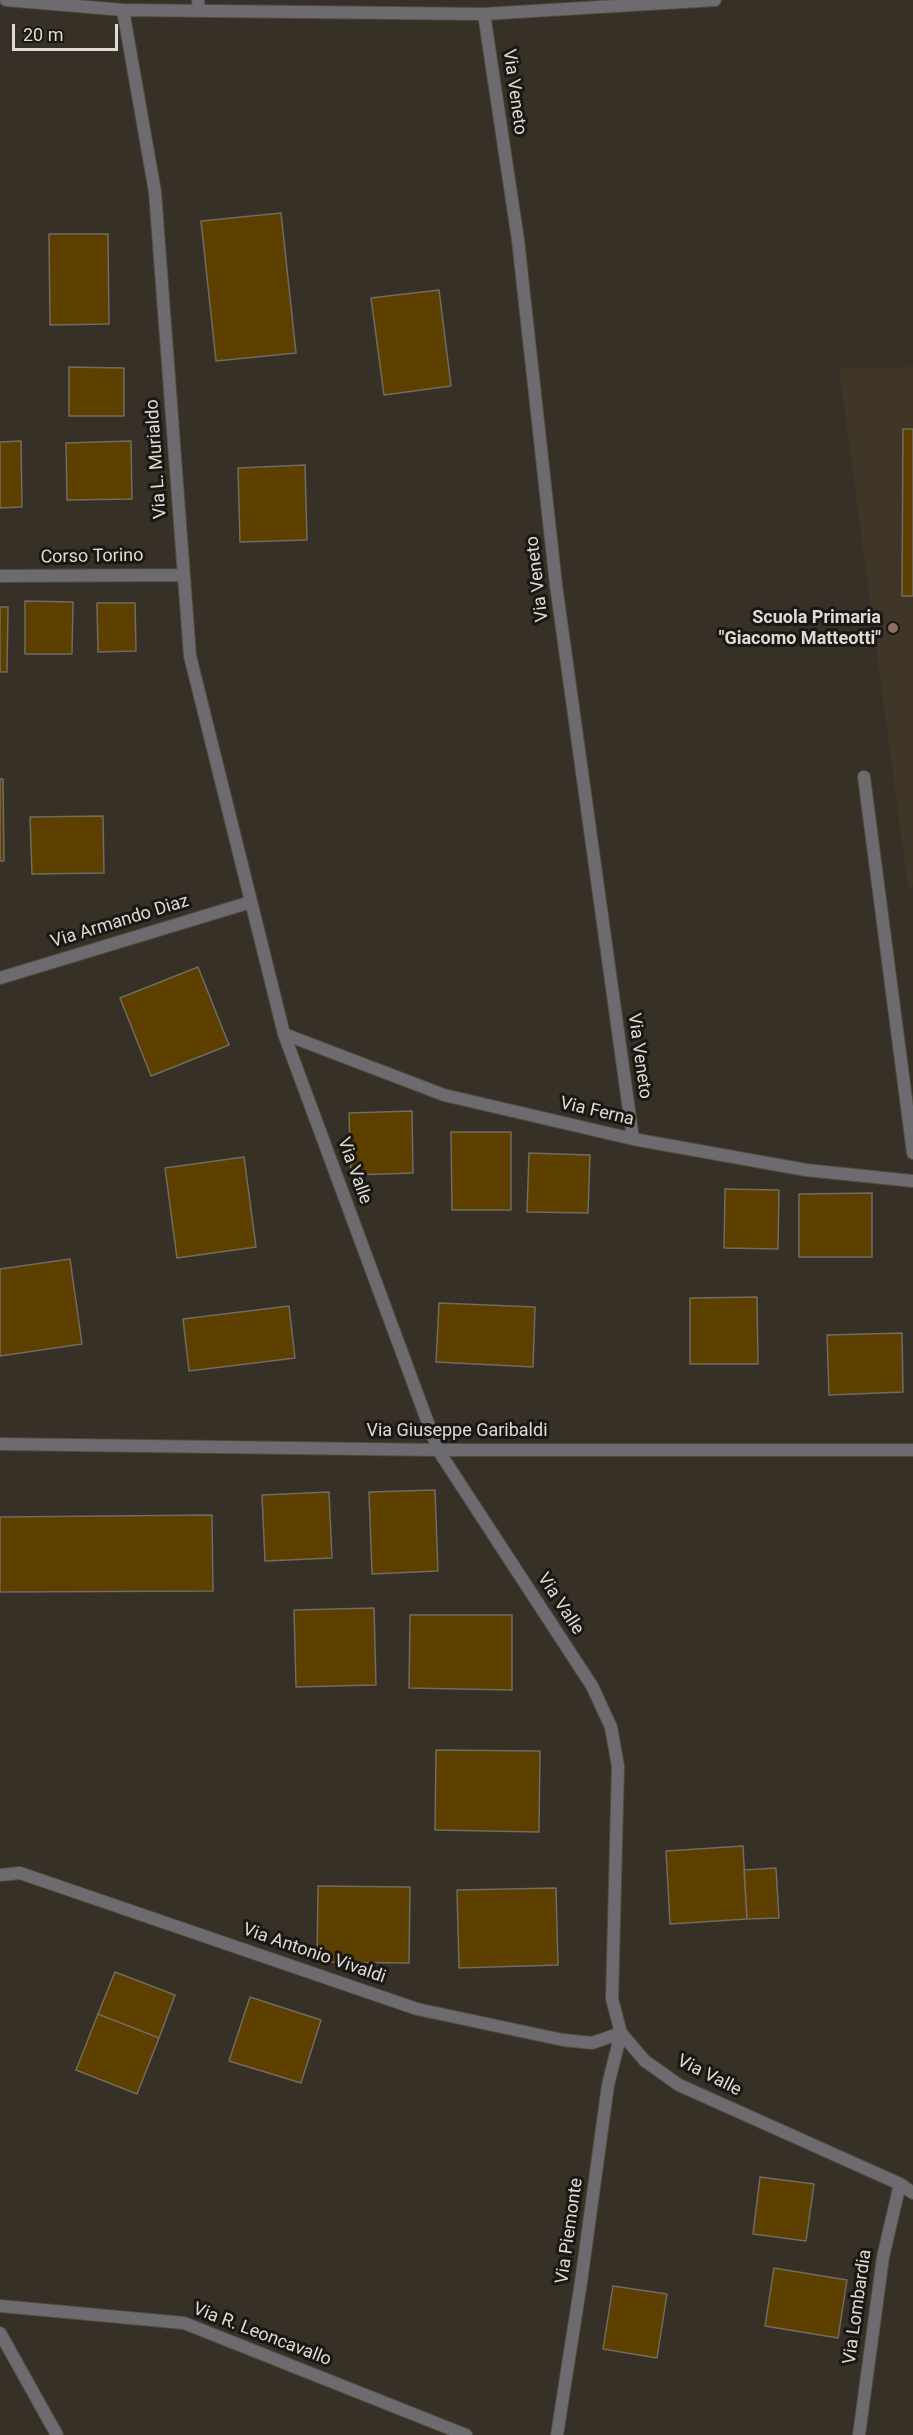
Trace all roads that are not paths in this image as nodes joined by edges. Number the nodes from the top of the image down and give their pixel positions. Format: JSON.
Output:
{"nodes":[{"id":1,"x":6,"y":0,"type":"edge"},
{"id":2,"x":715,"y":0,"type":"edge"},
{"id":3,"x":198,"y":5,"type":"edge"},
{"id":4,"x":123,"y":10,"type":"junction"},
{"id":5,"x":484,"y":14,"type":"junction"},
{"id":6,"x":184,"y":574,"type":"junction"},
{"id":7,"x":0,"y":576,"type":"edge"},
{"id":8,"x":864,"y":777,"type":"dead end"},
{"id":9,"x":251,"y":902,"type":"junction"},
{"id":10,"x":0,"y":978,"type":"edge"},
{"id":11,"x":284,"y":1034,"type":"junction"},
{"id":12,"x":633,"y":1139,"type":"junction"},
{"id":13,"x":913,"y":1153,"type":"edge"},
{"id":14,"x":913,"y":1181,"type":"edge"},
{"id":15,"x":0,"y":1444,"type":"edge"},
{"id":16,"x":438,"y":1450,"type":"junction"},
{"id":17,"x":913,"y":1450,"type":"edge"},
{"id":18,"x":0,"y":1875,"type":"edge"},
{"id":19,"x":621,"y":2033,"type":"junction"},
{"id":20,"x":900,"y":2184,"type":"junction"},
{"id":21,"x":913,"y":2193,"type":"edge"},
{"id":22,"x":0,"y":2306,"type":"edge"},
{"id":23,"x":0,"y":2333,"type":"edge"},
{"id":24,"x":57,"y":2435,"type":"edge"},
{"id":25,"x":466,"y":2435,"type":"edge"},
{"id":26,"x":557,"y":2435,"type":"edge"},
{"id":27,"x":859,"y":2435,"type":"edge"}],
"edges":[{"from":1,"to":4,"type":"street"},
{"from":2,"to":5,"type":"street"},
{"from":3,"to":4,"type":"street"},
{"from":3,"to":5,"type":"street"},
{"from":4,"to":6,"type":"street","name":"Via L. Murialdo"},
{"from":5,"to":12,"type":"street","name":"Via Veneto"},
{"from":6,"to":7,"type":"street","name":"Corso Torino"},
{"from":6,"to":9,"type":"street","name":"Via L. Murialdo"},
{"from":8,"to":13,"type":"street"},
{"from":9,"to":10,"type":"street","name":"Via Armando Diaz"},
{"from":9,"to":11,"type":"street","name":"Via Valle"},
{"from":11,"to":12,"type":"street","name":"Via Ferna"},
{"from":11,"to":16,"type":"street","name":"Via Valle"},
{"from":12,"to":14,"type":"street","name":"Via Ferna"},
{"from":15,"to":16,"type":"street","name":"Via Giuseppe Garibaldi"},
{"from":16,"to":17,"type":"street","name":"Via Giuseppe Garibaldi"},
{"from":16,"to":19,"type":"street","name":"Via Valle"},
{"from":18,"to":19,"type":"street","name":"Via Antonio Vivaldi"},
{"from":19,"to":20,"type":"street","name":"Via Valle"},
{"from":19,"to":26,"type":"street","name":"Via Piemonte"},
{"from":20,"to":21,"type":"street","name":"Via Valle"},
{"from":20,"to":27,"type":"street","name":"Via Lombardia"},
{"from":22,"to":25,"type":"street","name":"Via R. Leoncavallo"},
{"from":23,"to":24,"type":"street"}]}
